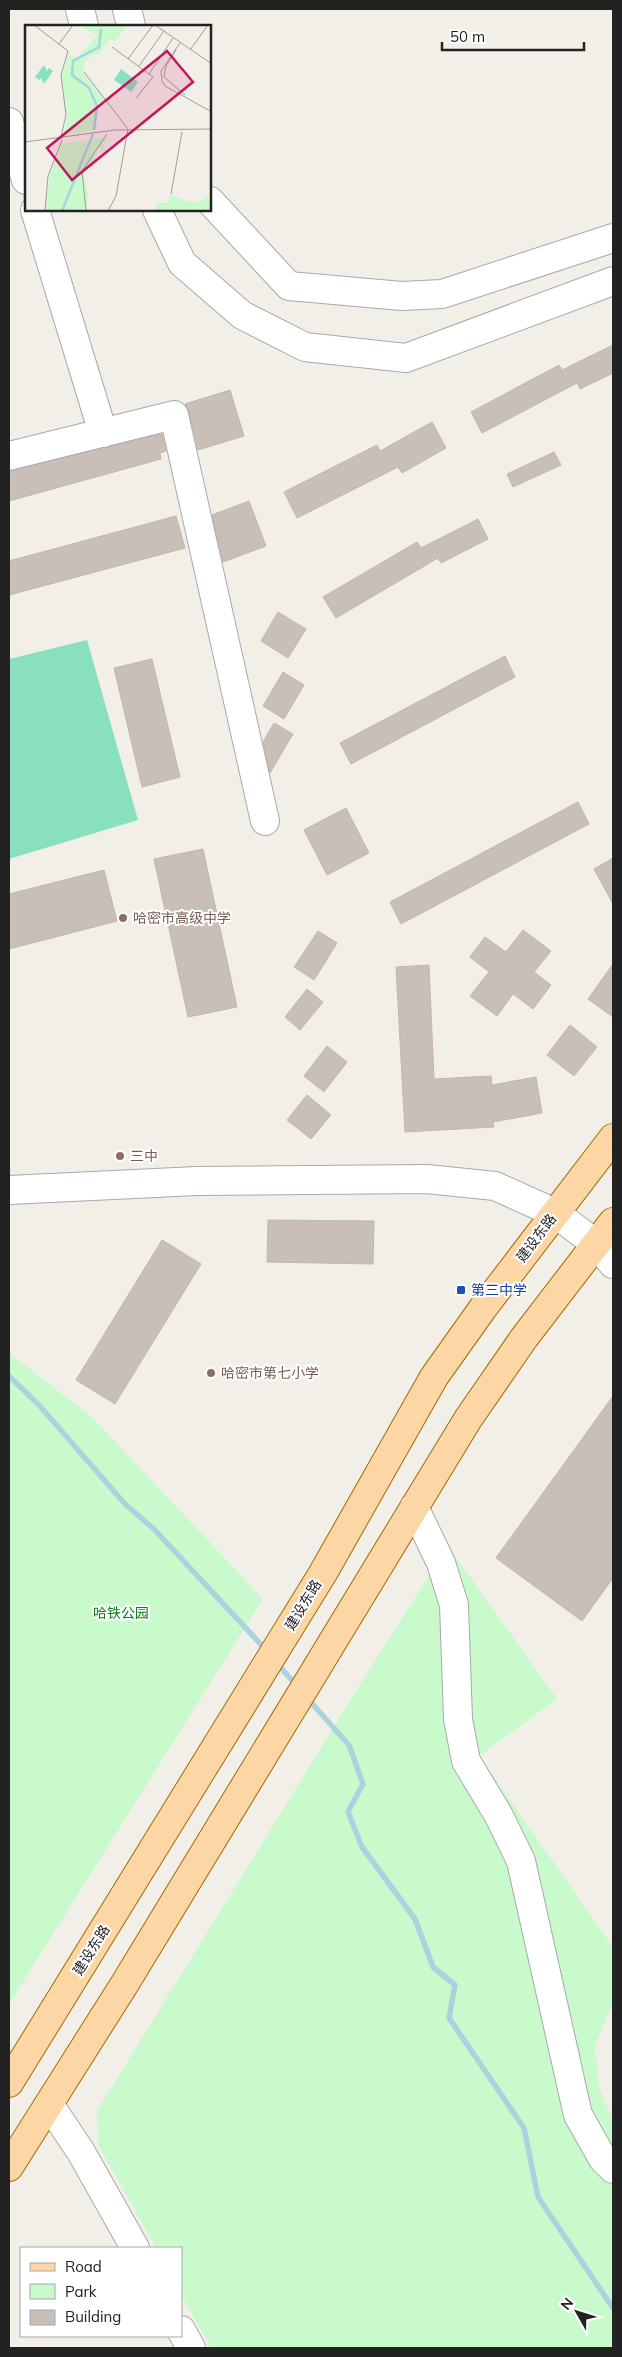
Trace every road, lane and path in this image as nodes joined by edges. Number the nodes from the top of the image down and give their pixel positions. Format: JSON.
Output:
{"nodes":[{"id":1,"x":80,"y":9,"type":"edge"},
{"id":2,"x":127,"y":9,"type":"edge"},
{"id":3,"x":84,"y":25,"type":"edge"},
{"id":4,"x":131,"y":25,"type":"edge"},
{"id":5,"x":9,"y":122,"type":"edge"},
{"id":6,"x":25,"y":177,"type":"edge"},
{"id":7,"x":211,"y":202,"type":"edge"},
{"id":8,"x":36,"y":211,"type":"edge"},
{"id":9,"x":157,"y":211,"type":"edge"},
{"id":10,"x":613,"y":238,"type":"edge"},
{"id":11,"x":613,"y":281,"type":"edge"},
{"id":12,"x":103,"y":433,"type":"junction"},
{"id":13,"x":9,"y":456,"type":"edge"},
{"id":14,"x":265,"y":821,"type":"dead end"},
{"id":15,"x":613,"y":1138,"type":"edge"},
{"id":16,"x":9,"y":1190,"type":"edge"},
{"id":17,"x":555,"y":1213,"type":"junction"},
{"id":18,"x":613,"y":1222,"type":"edge"},
{"id":19,"x":605,"y":1254,"type":"edge"},
{"id":20,"x":414,"y":1507,"type":"junction"},
{"id":21,"x":9,"y":2084,"type":"edge"},
{"id":22,"x":49,"y":2104,"type":"junction"},
{"id":23,"x":9,"y":2167,"type":"edge"},
{"id":24,"x":613,"y":2169,"type":"edge"},
{"id":25,"x":134,"y":2247,"type":"edge"},
{"id":26,"x":182,"y":2332,"type":"edge"},
{"id":27,"x":191,"y":2348,"type":"edge"}],
"edges":[{"from":1,"to":3,"type":"street"},
{"from":2,"to":4,"type":"street"},
{"from":5,"to":6,"type":"street"},
{"from":7,"to":10,"type":"street"},
{"from":8,"to":12,"type":"street"},
{"from":9,"to":11,"type":"street"},
{"from":12,"to":13,"type":"street"},
{"from":12,"to":14,"type":"street"},
{"from":15,"to":17,"type":"main road","name":"建设东路"},
{"from":16,"to":17,"type":"street"},
{"from":17,"to":19,"type":"street"},
{"from":17,"to":21,"type":"main road","name":"建设东路"},
{"from":18,"to":19,"type":"main road"},
{"from":19,"to":20,"type":"main road"},
{"from":20,"to":22,"type":"main road"},
{"from":20,"to":24,"type":"street"},
{"from":22,"to":23,"type":"main road"},
{"from":22,"to":25,"type":"street"},
{"from":26,"to":27,"type":"street"}]}
